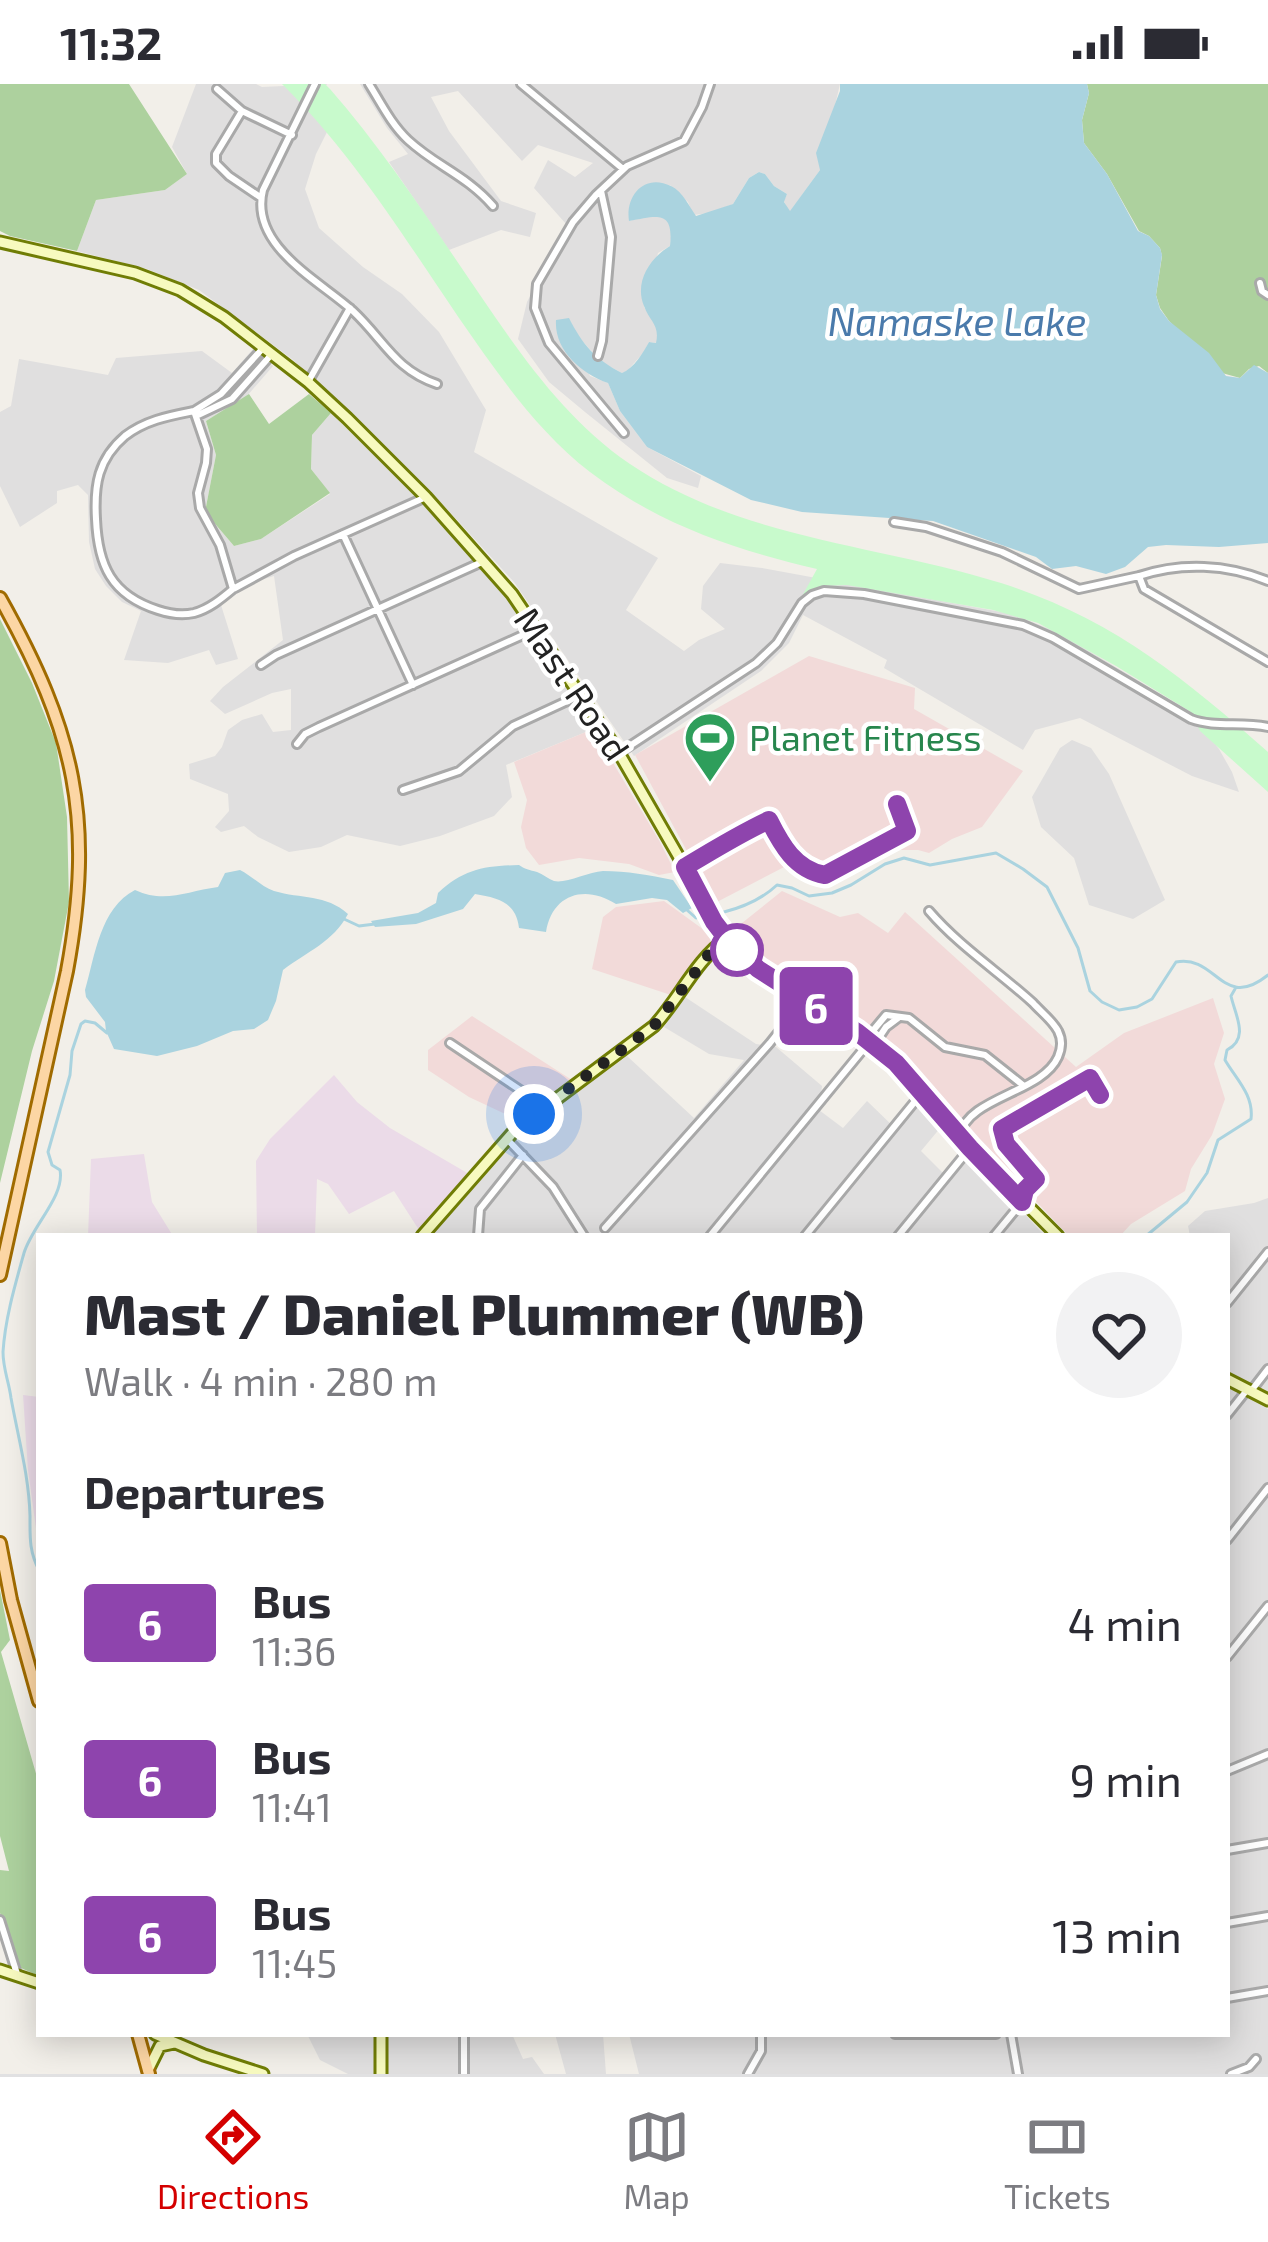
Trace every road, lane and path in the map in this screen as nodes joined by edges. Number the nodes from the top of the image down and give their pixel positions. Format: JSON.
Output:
{"nodes":[{"id":1,"x":315,"y":84,"type":"edge"},
{"id":2,"x":369,"y":84,"type":"edge"},
{"id":3,"x":521,"y":84,"type":"edge"},
{"id":4,"x":710,"y":84,"type":"edge"},
{"id":5,"x":218,"y":89,"type":"dead end"},
{"id":6,"x":242,"y":111,"type":"junction"},
{"id":7,"x":292,"y":135,"type":"junction"},
{"id":8,"x":623,"y":169,"type":"junction"},
{"id":9,"x":601,"y":191,"type":"junction"},
{"id":10,"x":260,"y":197,"type":"junction"},
{"id":11,"x":493,"y":206,"type":"dead end"},
{"id":12,"x":0,"y":242,"type":"edge"},
{"id":13,"x":1260,"y":283,"type":"dead end"},
{"id":14,"x":1268,"y":295,"type":"edge"},
{"id":15,"x":350,"y":308,"type":"junction"},
{"id":16,"x":268,"y":351,"type":"junction"},
{"id":17,"x":598,"y":356,"type":"dead end"},
{"id":18,"x":308,"y":382,"type":"junction"},
{"id":19,"x":437,"y":384,"type":"dead end"},
{"id":20,"x":195,"y":413,"type":"junction"},
{"id":21,"x":624,"y":433,"type":"dead end"},
{"id":22,"x":426,"y":497,"type":"junction"},
{"id":23,"x":894,"y":522,"type":"dead end"},
{"id":24,"x":343,"y":534,"type":"junction"},
{"id":25,"x":485,"y":561,"type":"junction"},
{"id":26,"x":1139,"y":576,"type":"junction"},
{"id":27,"x":1268,"y":580,"type":"edge"},
{"id":28,"x":233,"y":589,"type":"junction"},
{"id":29,"x":0,"y":598,"type":"edge"},
{"id":30,"x":378,"y":609,"type":"junction"},
{"id":31,"x":537,"y":628,"type":"junction"},
{"id":32,"x":1268,"y":662,"type":"edge"},
{"id":33,"x":261,"y":664,"type":"dead end"},
{"id":34,"x":413,"y":685,"type":"junction"},
{"id":35,"x":582,"y":695,"type":"junction"},
{"id":36,"x":1268,"y":727,"type":"edge"},
{"id":37,"x":297,"y":744,"type":"dead end"},
{"id":38,"x":620,"y":753,"type":"junction"},
{"id":39,"x":403,"y":790,"type":"dead end"},
{"id":40,"x":929,"y":911,"type":"dead end"},
{"id":41,"x":726,"y":939,"type":"junction"},
{"id":42,"x":805,"y":999,"type":"junction"},
{"id":43,"x":899,"y":1017,"type":"junction"},
{"id":44,"x":870,"y":1041,"type":"junction"},
{"id":45,"x":450,"y":1043,"type":"dead end"},
{"id":46,"x":1024,"y":1086,"type":"junction"},
{"id":47,"x":923,"y":1091,"type":"junction"},
{"id":48,"x":544,"y":1106,"type":"junction"},
{"id":49,"x":960,"y":1136,"type":"junction"},
{"id":50,"x":507,"y":1139,"type":"junction"},
{"id":51,"x":970,"y":1148,"type":"junction"},
{"id":52,"x":523,"y":1155,"type":"junction"},
{"id":53,"x":1022,"y":1202,"type":"junction"},
{"id":54,"x":605,"y":1228,"type":"dead end"},
{"id":55,"x":425,"y":1233,"type":"edge"},
{"id":56,"x":478,"y":1233,"type":"edge"},
{"id":57,"x":582,"y":1233,"type":"edge"},
{"id":58,"x":712,"y":1233,"type":"edge"},
{"id":59,"x":807,"y":1233,"type":"edge"},
{"id":60,"x":900,"y":1233,"type":"edge"},
{"id":61,"x":996,"y":1233,"type":"edge"},
{"id":62,"x":1055,"y":1233,"type":"edge"},
{"id":63,"x":1268,"y":1252,"type":"edge"},
{"id":64,"x":0,"y":1274,"type":"edge"},
{"id":65,"x":1230,"y":1299,"type":"edge"},
{"id":66,"x":1268,"y":1369,"type":"edge"},
{"id":67,"x":1230,"y":1380,"type":"edge"},
{"id":68,"x":1249,"y":1390,"type":"junction"},
{"id":69,"x":1268,"y":1400,"type":"edge"},
{"id":70,"x":1230,"y":1412,"type":"edge"},
{"id":71,"x":1268,"y":1488,"type":"edge"},
{"id":72,"x":1230,"y":1536,"type":"edge"},
{"id":73,"x":0,"y":1543,"type":"edge"},
{"id":74,"x":1268,"y":1606,"type":"edge"},
{"id":75,"x":1230,"y":1653,"type":"edge"},
{"id":76,"x":36,"y":1690,"type":"edge"},
{"id":77,"x":1268,"y":1754,"type":"edge"},
{"id":78,"x":1230,"y":1770,"type":"edge"},
{"id":79,"x":1268,"y":1843,"type":"edge"},
{"id":80,"x":1230,"y":1849,"type":"edge"},
{"id":81,"x":1268,"y":1916,"type":"edge"},
{"id":82,"x":0,"y":1920,"type":"edge"},
{"id":83,"x":1230,"y":1922,"type":"edge"},
{"id":84,"x":0,"y":1970,"type":"edge"},
{"id":85,"x":16,"y":1974,"type":"junction"},
{"id":86,"x":36,"y":1982,"type":"edge"},
{"id":87,"x":1268,"y":1991,"type":"edge"},
{"id":88,"x":1230,"y":1997,"type":"edge"},
{"id":89,"x":139,"y":2037,"type":"edge"},
{"id":90,"x":162,"y":2037,"type":"edge"},
{"id":91,"x":381,"y":2037,"type":"edge"},
{"id":92,"x":464,"y":2037,"type":"edge"},
{"id":93,"x":761,"y":2037,"type":"edge"},
{"id":94,"x":1012,"y":2037,"type":"edge"},
{"id":95,"x":175,"y":2043,"type":"junction"},
{"id":96,"x":1256,"y":2059,"type":"dead end"},
{"id":97,"x":149,"y":2072,"type":"edge"},
{"id":98,"x":262,"y":2074,"type":"edge"},
{"id":99,"x":381,"y":2074,"type":"edge"},
{"id":100,"x":464,"y":2074,"type":"edge"},
{"id":101,"x":748,"y":2074,"type":"edge"},
{"id":102,"x":1018,"y":2074,"type":"edge"},
{"id":103,"x":1232,"y":2074,"type":"edge"}],
"edges":[{"from":1,"to":7,"type":"street"},
{"from":2,"to":11,"type":"street"},
{"from":3,"to":8,"type":"street"},
{"from":4,"to":8,"type":"street"},
{"from":5,"to":6,"type":"street"},
{"from":6,"to":7,"type":"street"},
{"from":6,"to":10,"type":"street"},
{"from":7,"to":10,"type":"street"},
{"from":8,"to":9,"type":"street"},
{"from":9,"to":17,"type":"street"},
{"from":9,"to":21,"type":"street"},
{"from":10,"to":15,"type":"street"},
{"from":12,"to":16,"type":"main road","name":"Mast Road"},
{"from":13,"to":14,"type":"street"},
{"from":15,"to":18,"type":"street"},
{"from":15,"to":19,"type":"street"},
{"from":16,"to":18,"type":"main road","name":"Mast Road"},
{"from":16,"to":20,"type":"street"},
{"from":18,"to":22,"type":"main road","name":"Mast Road"},
{"from":20,"to":28,"type":"street"},
{"from":20,"to":28,"type":"street"},
{"from":22,"to":24,"type":"street"},
{"from":22,"to":25,"type":"main road","name":"Mast Road"},
{"from":23,"to":26,"type":"street"},
{"from":24,"to":28,"type":"street"},
{"from":24,"to":30,"type":"street"},
{"from":25,"to":30,"type":"street"},
{"from":25,"to":31,"type":"main road","name":"Mast Road"},
{"from":26,"to":27,"type":"street"},
{"from":26,"to":32,"type":"street"},
{"from":29,"to":64,"type":"main road"},
{"from":30,"to":33,"type":"street"},
{"from":30,"to":34,"type":"street"},
{"from":31,"to":34,"type":"street"},
{"from":31,"to":35,"type":"main road","name":"Mast Road"},
{"from":34,"to":37,"type":"street"},
{"from":35,"to":38,"type":"main road","name":"Mast Road"},
{"from":35,"to":39,"type":"street"},
{"from":36,"to":38,"type":"street"},
{"from":38,"to":41,"type":"main road","name":"Mast Road"},
{"from":40,"to":46,"type":"street"},
{"from":41,"to":42,"type":"main road","name":"Mast Road"},
{"from":41,"to":48,"type":"main road"},
{"from":42,"to":44,"type":"main road","name":"Mast Road"},
{"from":42,"to":54,"type":"street"},
{"from":43,"to":44,"type":"street"},
{"from":43,"to":44,"type":"street"},
{"from":43,"to":46,"type":"street"},
{"from":44,"to":47,"type":"main road","name":"Mast Road"},
{"from":44,"to":58,"type":"street"},
{"from":45,"to":48,"type":"street"},
{"from":46,"to":49,"type":"street"},
{"from":47,"to":49,"type":"main road","name":"Mast Road"},
{"from":47,"to":59,"type":"street"},
{"from":48,"to":50,"type":"main road"},
{"from":49,"to":51,"type":"main road","name":"Mast Road"},
{"from":50,"to":52,"type":"street"},
{"from":50,"to":55,"type":"main road"},
{"from":51,"to":53,"type":"main road","name":"Mast Road"},
{"from":51,"to":60,"type":"street"},
{"from":52,"to":56,"type":"street"},
{"from":52,"to":57,"type":"street"},
{"from":53,"to":61,"type":"street"},
{"from":53,"to":62,"type":"main road","name":"Mast Road"},
{"from":63,"to":65,"type":"street"},
{"from":66,"to":68,"type":"street"},
{"from":67,"to":68,"type":"main road"},
{"from":68,"to":69,"type":"main road"},
{"from":68,"to":70,"type":"street"},
{"from":71,"to":72,"type":"street"},
{"from":73,"to":76,"type":"main road"},
{"from":74,"to":75,"type":"street"},
{"from":77,"to":78,"type":"street"},
{"from":79,"to":80,"type":"street"},
{"from":81,"to":83,"type":"street"},
{"from":82,"to":85,"type":"street"},
{"from":84,"to":85,"type":"main road"},
{"from":85,"to":86,"type":"main road"},
{"from":87,"to":88,"type":"street"},
{"from":89,"to":97,"type":"main road"},
{"from":90,"to":95,"type":"main road"},
{"from":91,"to":99,"type":"main road"},
{"from":92,"to":100,"type":"street"},
{"from":93,"to":101,"type":"street"},
{"from":94,"to":102,"type":"street"},
{"from":95,"to":97,"type":"main road"},
{"from":95,"to":98,"type":"main road"},
{"from":96,"to":103,"type":"street"}]}
